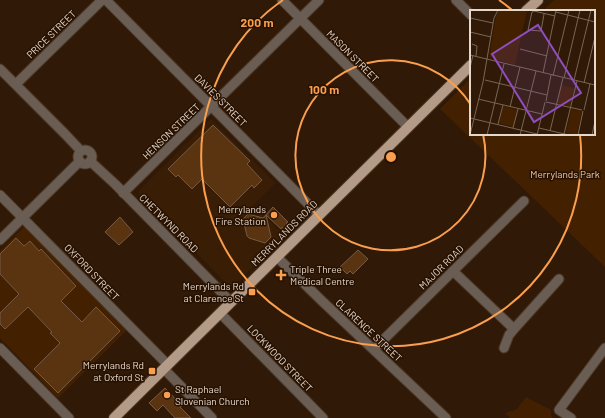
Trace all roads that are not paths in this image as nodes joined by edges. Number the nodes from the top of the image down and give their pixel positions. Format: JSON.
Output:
{"nodes":[{"id":1,"x":102,"y":0,"type":"edge"},
{"id":2,"x":106,"y":0,"type":"edge"},
{"id":3,"x":282,"y":0,"type":"edge"},
{"id":4,"x":319,"y":0,"type":"edge"},
{"id":5,"x":456,"y":0,"type":"edge"},
{"id":6,"x":538,"y":0,"type":"edge"},
{"id":7,"x":527,"y":10,"type":"edge"},
{"id":8,"x":470,"y":14,"type":"edge"},
{"id":9,"x":300,"y":19,"type":"junction"},
{"id":10,"x":470,"y":66,"type":"edge"},
{"id":11,"x":0,"y":68,"type":"edge"},
{"id":12,"x":16,"y":84,"type":"junction"},
{"id":13,"x":212,"y":106,"type":"junction"},
{"id":14,"x":408,"y":127,"type":"junction"},
{"id":15,"x":85,"y":161,"type":"junction"},
{"id":16,"x":123,"y":193,"type":"junction"},
{"id":17,"x":0,"y":195,"type":"edge"},
{"id":18,"x":524,"y":201,"type":"dead end"},
{"id":19,"x":319,"y":215,"type":"junction"},
{"id":20,"x":23,"y":218,"type":"junction"},
{"id":21,"x":0,"y":240,"type":"edge"},
{"id":22,"x":277,"y":257,"type":"junction"},
{"id":23,"x":453,"y":270,"type":"junction"},
{"id":24,"x":559,"y":279,"type":"dead end"},
{"id":25,"x":231,"y":302,"type":"junction"},
{"id":26,"x":220,"y":313,"type":"junction"},
{"id":27,"x":514,"y":329,"type":"junction"},
{"id":28,"x":0,"y":348,"type":"edge"},
{"id":29,"x":504,"y":348,"type":"dead end"},
{"id":30,"x":605,"y":348,"type":"edge"},
{"id":31,"x":374,"y":349,"type":"junction"},
{"id":32,"x":166,"y":367,"type":"junction"},
{"id":33,"x":69,"y":418,"type":"edge"},
{"id":34,"x":114,"y":418,"type":"edge"},
{"id":35,"x":212,"y":418,"type":"edge"},
{"id":36,"x":323,"y":418,"type":"edge"},
{"id":37,"x":446,"y":418,"type":"edge"},
{"id":38,"x":571,"y":418,"type":"edge"}],
"edges":[{"from":1,"to":12,"type":"street","name":"PRICE STREET"},
{"from":2,"to":13,"type":"street","name":"DAVIES STREET"},
{"from":3,"to":9,"type":"street","name":"MASON STREET"},
{"from":4,"to":9,"type":"street","name":"HENSON STREET"},
{"from":5,"to":8,"type":"street"},
{"from":6,"to":7,"type":"main road"},
{"from":9,"to":13,"type":"street","name":"HENSON STREET"},
{"from":9,"to":14,"type":"street","name":"MASON STREET"},
{"from":10,"to":14,"type":"main road","name":"MERRYLANDS ROAD"},
{"from":11,"to":12,"type":"street"},
{"from":12,"to":15,"type":"street","name":"CHETWYND ROAD"},
{"from":13,"to":16,"type":"street","name":"HENSON STREET"},
{"from":13,"to":19,"type":"street","name":"DAVIES STREET"},
{"from":14,"to":19,"type":"main road","name":"MERRYLANDS ROAD"},
{"from":15,"to":16,"type":"street","name":"CHETWYND ROAD"},
{"from":15,"to":20,"type":"street"},
{"from":16,"to":25,"type":"street","name":"CHETWYND ROAD"},
{"from":17,"to":20,"type":"street","name":"OXFORD STREET"},
{"from":18,"to":23,"type":"street","name":"MAJOR ROAD"},
{"from":19,"to":22,"type":"main road","name":"MERRYLANDS ROAD"},
{"from":20,"to":21,"type":"street"},
{"from":20,"to":32,"type":"street","name":"OXFORD STREET"},
{"from":22,"to":25,"type":"main road","name":"MERRYLANDS ROAD"},
{"from":22,"to":31,"type":"street","name":"CLARENCE STREET"},
{"from":23,"to":27,"type":"street"},
{"from":23,"to":31,"type":"street","name":"MAJOR ROAD"},
{"from":24,"to":27,"type":"street"},
{"from":25,"to":26,"type":"main road","name":"MERRYLANDS ROAD"},
{"from":26,"to":32,"type":"main road","name":"MERRYLANDS ROAD"},
{"from":26,"to":36,"type":"street","name":"LOCKWOOD STREET"},
{"from":27,"to":29,"type":"street"},
{"from":28,"to":33,"type":"street"},
{"from":30,"to":38,"type":"street"},
{"from":31,"to":37,"type":"street","name":"CLARENCE STREET"},
{"from":32,"to":34,"type":"main road","name":"MERRYLANDS ROAD"},
{"from":32,"to":35,"type":"street","name":"OXFORD STREET"}]}
